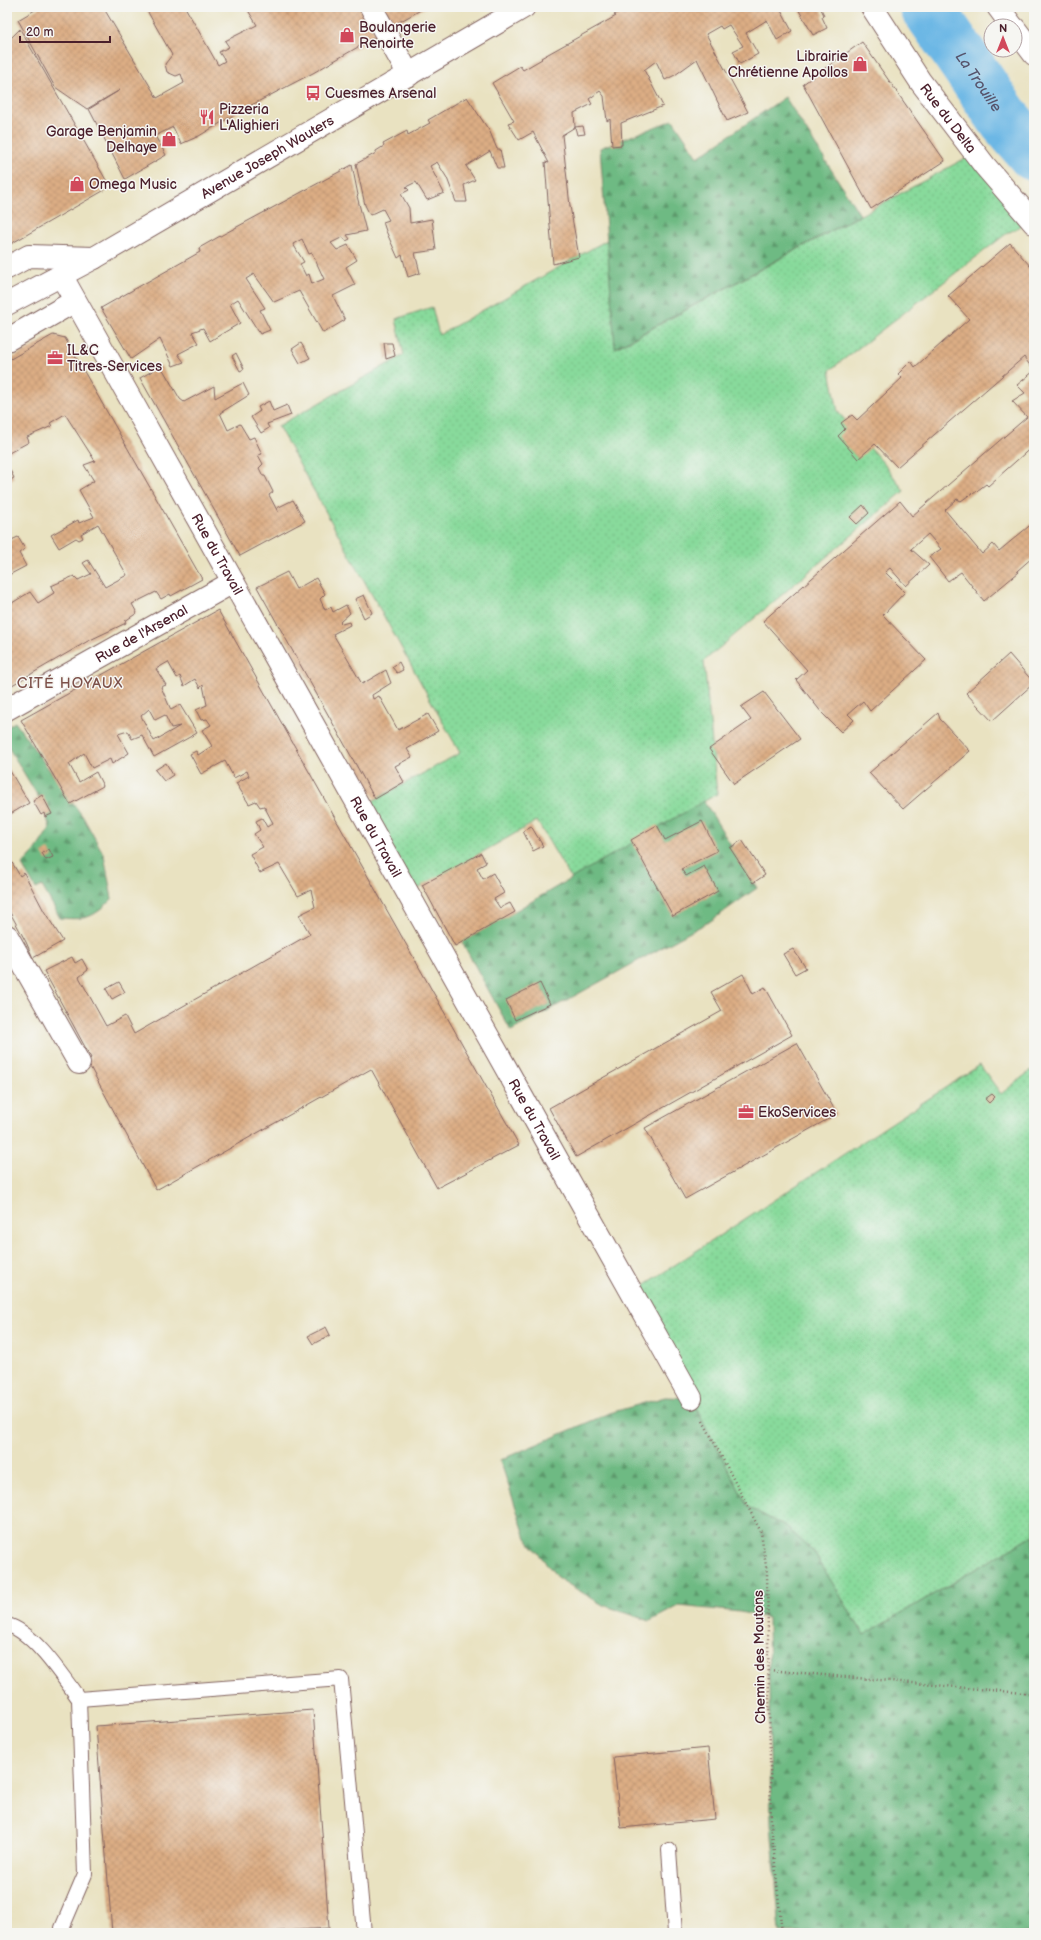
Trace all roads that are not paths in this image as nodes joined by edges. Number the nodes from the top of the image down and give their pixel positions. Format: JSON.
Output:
{"nodes":[{"id":1,"x":371,"y":7,"type":"edge"},
{"id":2,"x":872,"y":7,"type":"edge"},
{"id":3,"x":998,"y":7,"type":"edge"},
{"id":4,"x":518,"y":8,"type":"edge"},
{"id":5,"x":1006,"y":18,"type":"edge"},
{"id":6,"x":1023,"y":40,"type":"edge"},
{"id":7,"x":1034,"y":54,"type":"edge"},
{"id":8,"x":409,"y":75,"type":"junction"},
{"id":9,"x":1034,"y":223,"type":"edge"},
{"id":10,"x":94,"y":258,"type":"junction"},
{"id":11,"x":7,"y":268,"type":"edge"},
{"id":12,"x":61,"y":275,"type":"junction"},
{"id":13,"x":16,"y":299,"type":"edge"},
{"id":14,"x":75,"y":301,"type":"junction"},
{"id":15,"x":7,"y":340,"type":"edge"},
{"id":16,"x":233,"y":582,"type":"junction"},
{"id":17,"x":7,"y":709,"type":"edge"},
{"id":18,"x":7,"y":936,"type":"edge"},
{"id":19,"x":79,"y":1063,"type":"dead end"},
{"id":20,"x":691,"y":1398,"type":"road end"},
{"id":21,"x":7,"y":1624,"type":"edge"},
{"id":22,"x":79,"y":1699,"type":"junction"},
{"id":23,"x":669,"y":1850,"type":"dead end"},
{"id":24,"x":62,"y":1933,"type":"edge"},
{"id":25,"x":364,"y":1933,"type":"edge"},
{"id":26,"x":675,"y":1933,"type":"edge"}],
"edges":[{"from":1,"to":8,"type":"street"},
{"from":2,"to":9,"type":"street","name":"Rue du Delta"},
{"from":3,"to":5,"type":"street"},
{"from":4,"to":8,"type":"street","name":"Avenue Joseph Wauters"},
{"from":6,"to":7,"type":"street"},
{"from":8,"to":10,"type":"street","name":"Avenue Joseph Wauters"},
{"from":10,"to":11,"type":"street"},
{"from":10,"to":12,"type":"street","name":"Avenue Joseph Wauters"},
{"from":12,"to":13,"type":"street","name":"Avenue Joseph Wauters"},
{"from":12,"to":14,"type":"street","name":"Rue du Travail"},
{"from":14,"to":15,"type":"street"},
{"from":14,"to":16,"type":"street","name":"Rue du Travail"},
{"from":16,"to":17,"type":"street","name":"Rue de l'Arsenal"},
{"from":16,"to":20,"type":"street","name":"Rue du Travail"},
{"from":18,"to":19,"type":"street"},
{"from":21,"to":22,"type":"lane"},
{"from":22,"to":24,"type":"lane"},
{"from":22,"to":25,"type":"lane"},
{"from":23,"to":26,"type":"lane"}]}
